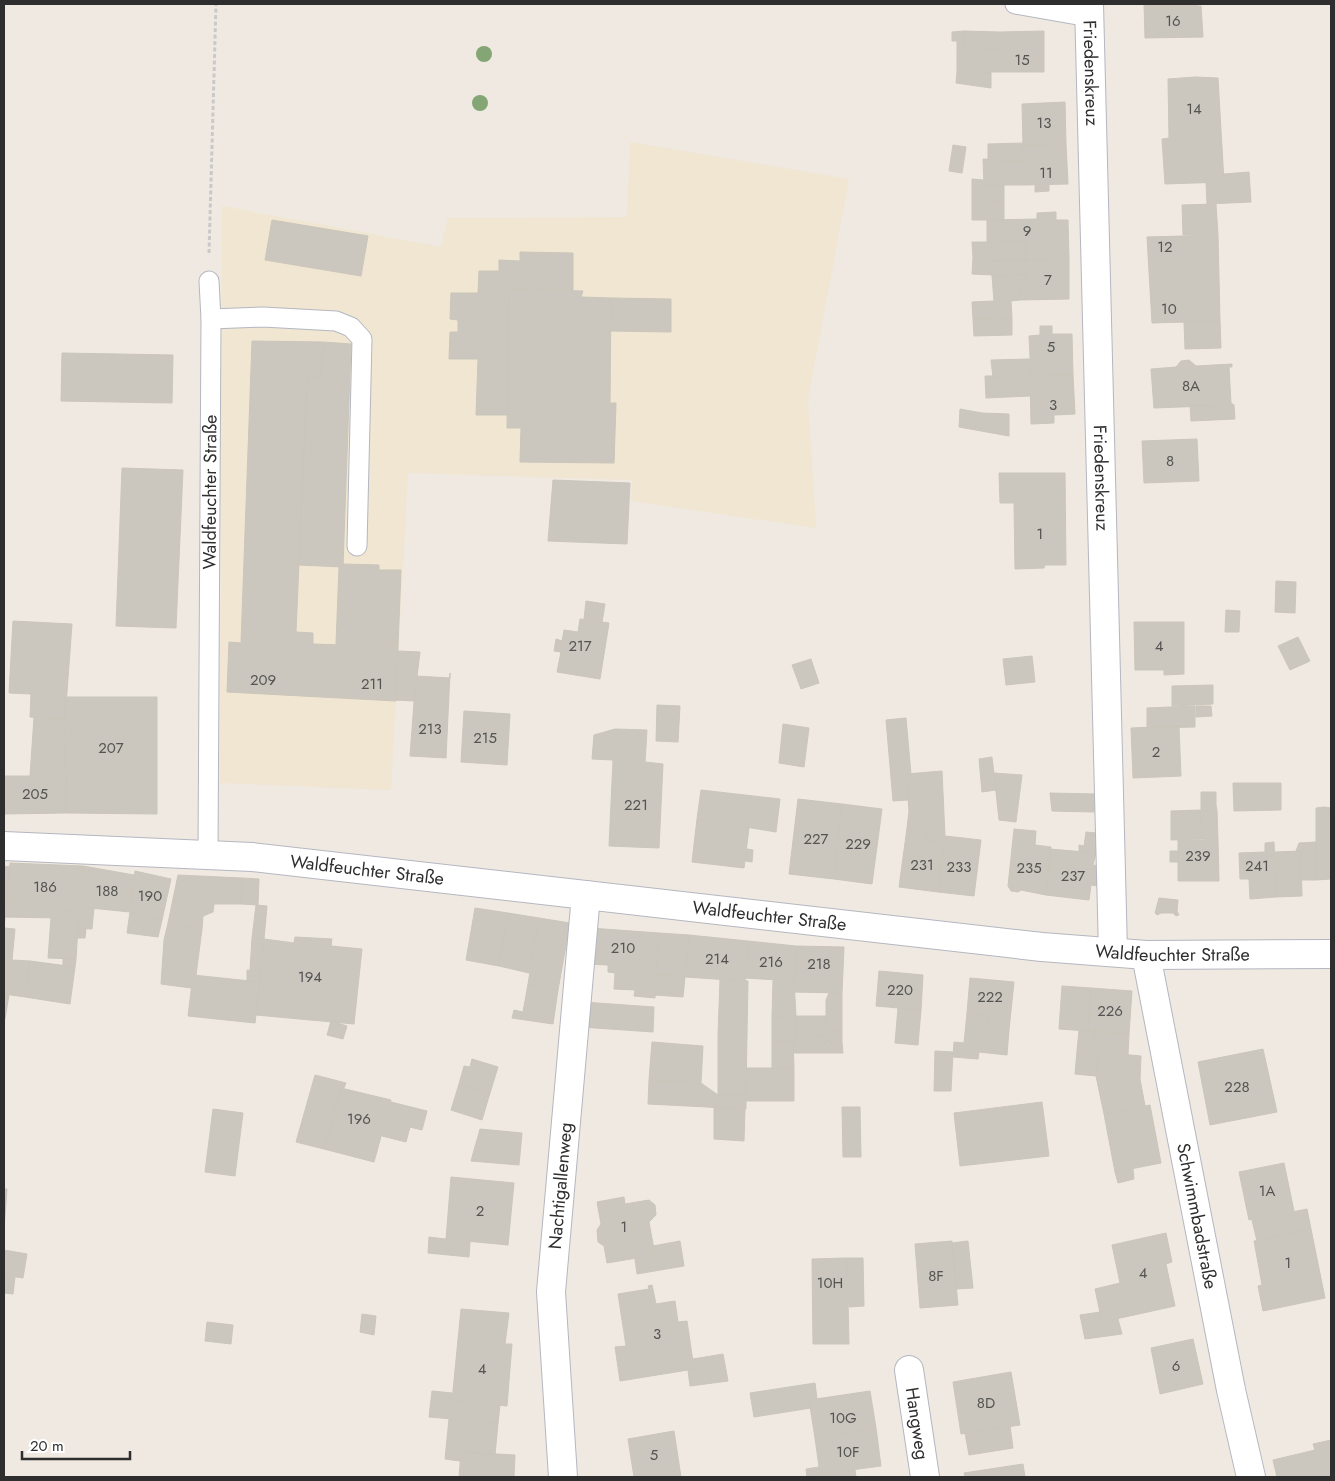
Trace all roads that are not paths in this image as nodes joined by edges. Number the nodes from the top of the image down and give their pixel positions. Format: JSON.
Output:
{"nodes":[{"id":1,"x":1015,"y":4,"type":"edge"},
{"id":2,"x":1089,"y":10,"type":"edge"},
{"id":3,"x":209,"y":281,"type":"road end"},
{"id":4,"x":211,"y":319,"type":"junction"},
{"id":5,"x":357,"y":546,"type":"dead end"},
{"id":6,"x":4,"y":846,"type":"edge"},
{"id":7,"x":208,"y":853,"type":"junction"},
{"id":8,"x":586,"y":895,"type":"junction"},
{"id":9,"x":1113,"y":952,"type":"junction"},
{"id":10,"x":1331,"y":954,"type":"edge"},
{"id":11,"x":1146,"y":955,"type":"junction"},
{"id":12,"x":909,"y":1370,"type":"dead end"},
{"id":13,"x":563,"y":1477,"type":"edge"},
{"id":14,"x":925,"y":1477,"type":"edge"},
{"id":15,"x":1251,"y":1477,"type":"edge"}],
"edges":[{"from":1,"to":2,"type":"lane"},
{"from":2,"to":9,"type":"street","name":"Friedenskreuz"},
{"from":3,"to":4,"type":"lane","name":"Waldfeuchter Straße"},
{"from":4,"to":5,"type":"lane"},
{"from":4,"to":7,"type":"lane","name":"Waldfeuchter Straße"},
{"from":6,"to":7,"type":"street","name":"Waldfeuchter Straße"},
{"from":7,"to":8,"type":"street","name":"Waldfeuchter Straße"},
{"from":8,"to":9,"type":"street","name":"Waldfeuchter Straße"},
{"from":8,"to":13,"type":"street","name":"Nachtigallenweg"},
{"from":9,"to":11,"type":"street","name":"Waldfeuchter Straße"},
{"from":10,"to":11,"type":"street","name":"Waldfeuchter Straße"},
{"from":11,"to":15,"type":"street","name":"Schwimmbadstraße"},
{"from":12,"to":14,"type":"street","name":"Hangweg"}]}
